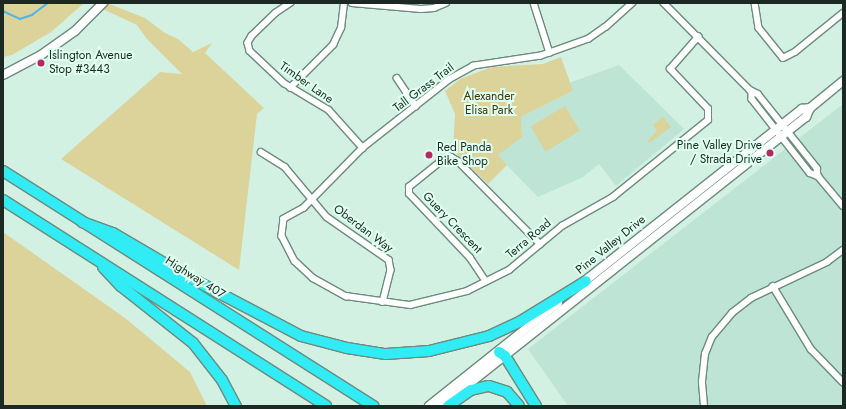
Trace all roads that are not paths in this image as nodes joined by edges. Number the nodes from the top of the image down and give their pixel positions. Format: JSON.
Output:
{"nodes":[{"id":1,"x":103,"y":3,"type":"edge"},
{"id":2,"x":291,"y":3,"type":"edge"},
{"id":3,"x":344,"y":3,"type":"edge"},
{"id":4,"x":352,"y":3,"type":"edge"},
{"id":5,"x":446,"y":3,"type":"edge"},
{"id":6,"x":534,"y":3,"type":"edge"},
{"id":7,"x":633,"y":3,"type":"edge"},
{"id":8,"x":664,"y":3,"type":"edge"},
{"id":9,"x":755,"y":3,"type":"edge"},
{"id":10,"x":843,"y":13,"type":"edge"},
{"id":11,"x":698,"y":37,"type":"junction"},
{"id":12,"x":550,"y":53,"type":"junction"},
{"id":13,"x":3,"y":75,"type":"edge"},
{"id":14,"x":397,"y":78,"type":"dead end"},
{"id":15,"x":843,"y":81,"type":"edge"},
{"id":16,"x":290,"y":88,"type":"junction"},
{"id":17,"x":752,"y":92,"type":"junction"},
{"id":18,"x":416,"y":106,"type":"junction"},
{"id":19,"x":785,"y":127,"type":"junction"},
{"id":20,"x":775,"y":129,"type":"junction"},
{"id":21,"x":781,"y":136,"type":"junction"},
{"id":22,"x":362,"y":148,"type":"junction"},
{"id":23,"x":261,"y":152,"type":"dead end"},
{"id":24,"x":3,"y":171,"type":"edge"},
{"id":25,"x":818,"y":176,"type":"junction"},
{"id":26,"x":3,"y":200,"type":"edge"},
{"id":27,"x":313,"y":200,"type":"junction"},
{"id":28,"x":843,"y":206,"type":"edge"},
{"id":29,"x":82,"y":222,"type":"junction"},
{"id":30,"x":540,"y":244,"type":"junction"},
{"id":31,"x":843,"y":250,"type":"edge"},
{"id":32,"x":92,"y":256,"type":"junction"},
{"id":33,"x":586,"y":281,"type":"junction"},
{"id":34,"x":486,"y":282,"type":"junction"},
{"id":35,"x":773,"y":286,"type":"junction"},
{"id":36,"x":383,"y":302,"type":"junction"},
{"id":37,"x":502,"y":354,"type":"junction"},
{"id":38,"x":843,"y":382,"type":"edge"},
{"id":39,"x":435,"y":404,"type":"edge"},
{"id":40,"x":236,"y":406,"type":"edge"},
{"id":41,"x":326,"y":406,"type":"edge"},
{"id":42,"x":374,"y":406,"type":"edge"},
{"id":43,"x":448,"y":406,"type":"edge"},
{"id":44,"x":519,"y":406,"type":"edge"},
{"id":45,"x":536,"y":406,"type":"edge"},
{"id":46,"x":704,"y":406,"type":"edge"}],
"edges":[{"from":1,"to":13,"type":"main road"},
{"from":2,"to":16,"type":"street","name":"Timber Lane"},
{"from":3,"to":16,"type":"street"},
{"from":4,"to":5,"type":"street"},
{"from":6,"to":12,"type":"street"},
{"from":7,"to":12,"type":"street","name":"Tall Grass Trail"},
{"from":8,"to":11,"type":"street"},
{"from":9,"to":10,"type":"street"},
{"from":11,"to":17,"type":"street"},
{"from":11,"to":30,"type":"street","name":"Terra Road"},
{"from":12,"to":18,"type":"street","name":"Tall Grass Trail"},
{"from":14,"to":18,"type":"street"},
{"from":15,"to":19,"type":"main road","name":"Pine Valley Drive"},
{"from":16,"to":22,"type":"street","name":"Timber Lane"},
{"from":17,"to":19,"type":"street"},
{"from":17,"to":20,"type":"street"},
{"from":18,"to":22,"type":"street","name":"Tall Grass Trail"},
{"from":19,"to":20,"type":"main road","name":"Pine Valley Drive"},
{"from":19,"to":21,"type":"main road","name":"Pine Valley Drive"},
{"from":19,"to":25,"type":"street"},
{"from":20,"to":21,"type":"street"},
{"from":20,"to":33,"type":"main road","name":"Pine Valley Drive"},
{"from":21,"to":25,"type":"street"},
{"from":21,"to":37,"type":"main road","name":"Pine Valley Drive"},
{"from":22,"to":27,"type":"street","name":"Tall Grass Trail"},
{"from":23,"to":27,"type":"street","name":"Oberdan Way"},
{"from":24,"to":29,"type":"highway","name":"Highway 407"},
{"from":25,"to":28,"type":"street"},
{"from":26,"to":32,"type":"highway"},
{"from":27,"to":36,"type":"street","name":"Oberdan Way"},
{"from":27,"to":36,"type":"street","name":"Terra Road"},
{"from":29,"to":33,"type":"highway"},
{"from":29,"to":42,"type":"highway","name":"Highway 407"},
{"from":30,"to":34,"type":"street","name":"Terra Road"},
{"from":30,"to":34,"type":"street","name":"Guery Crescent"},
{"from":31,"to":35,"type":"street"},
{"from":32,"to":40,"type":"highway"},
{"from":32,"to":41,"type":"highway"},
{"from":33,"to":37,"type":"main road","name":"Pine Valley Drive"},
{"from":34,"to":36,"type":"street","name":"Terra Road"},
{"from":35,"to":38,"type":"street"},
{"from":35,"to":46,"type":"street"},
{"from":37,"to":39,"type":"main road","name":"Pine Valley Drive"},
{"from":37,"to":45,"type":"highway"},
{"from":43,"to":44,"type":"highway"}]}
